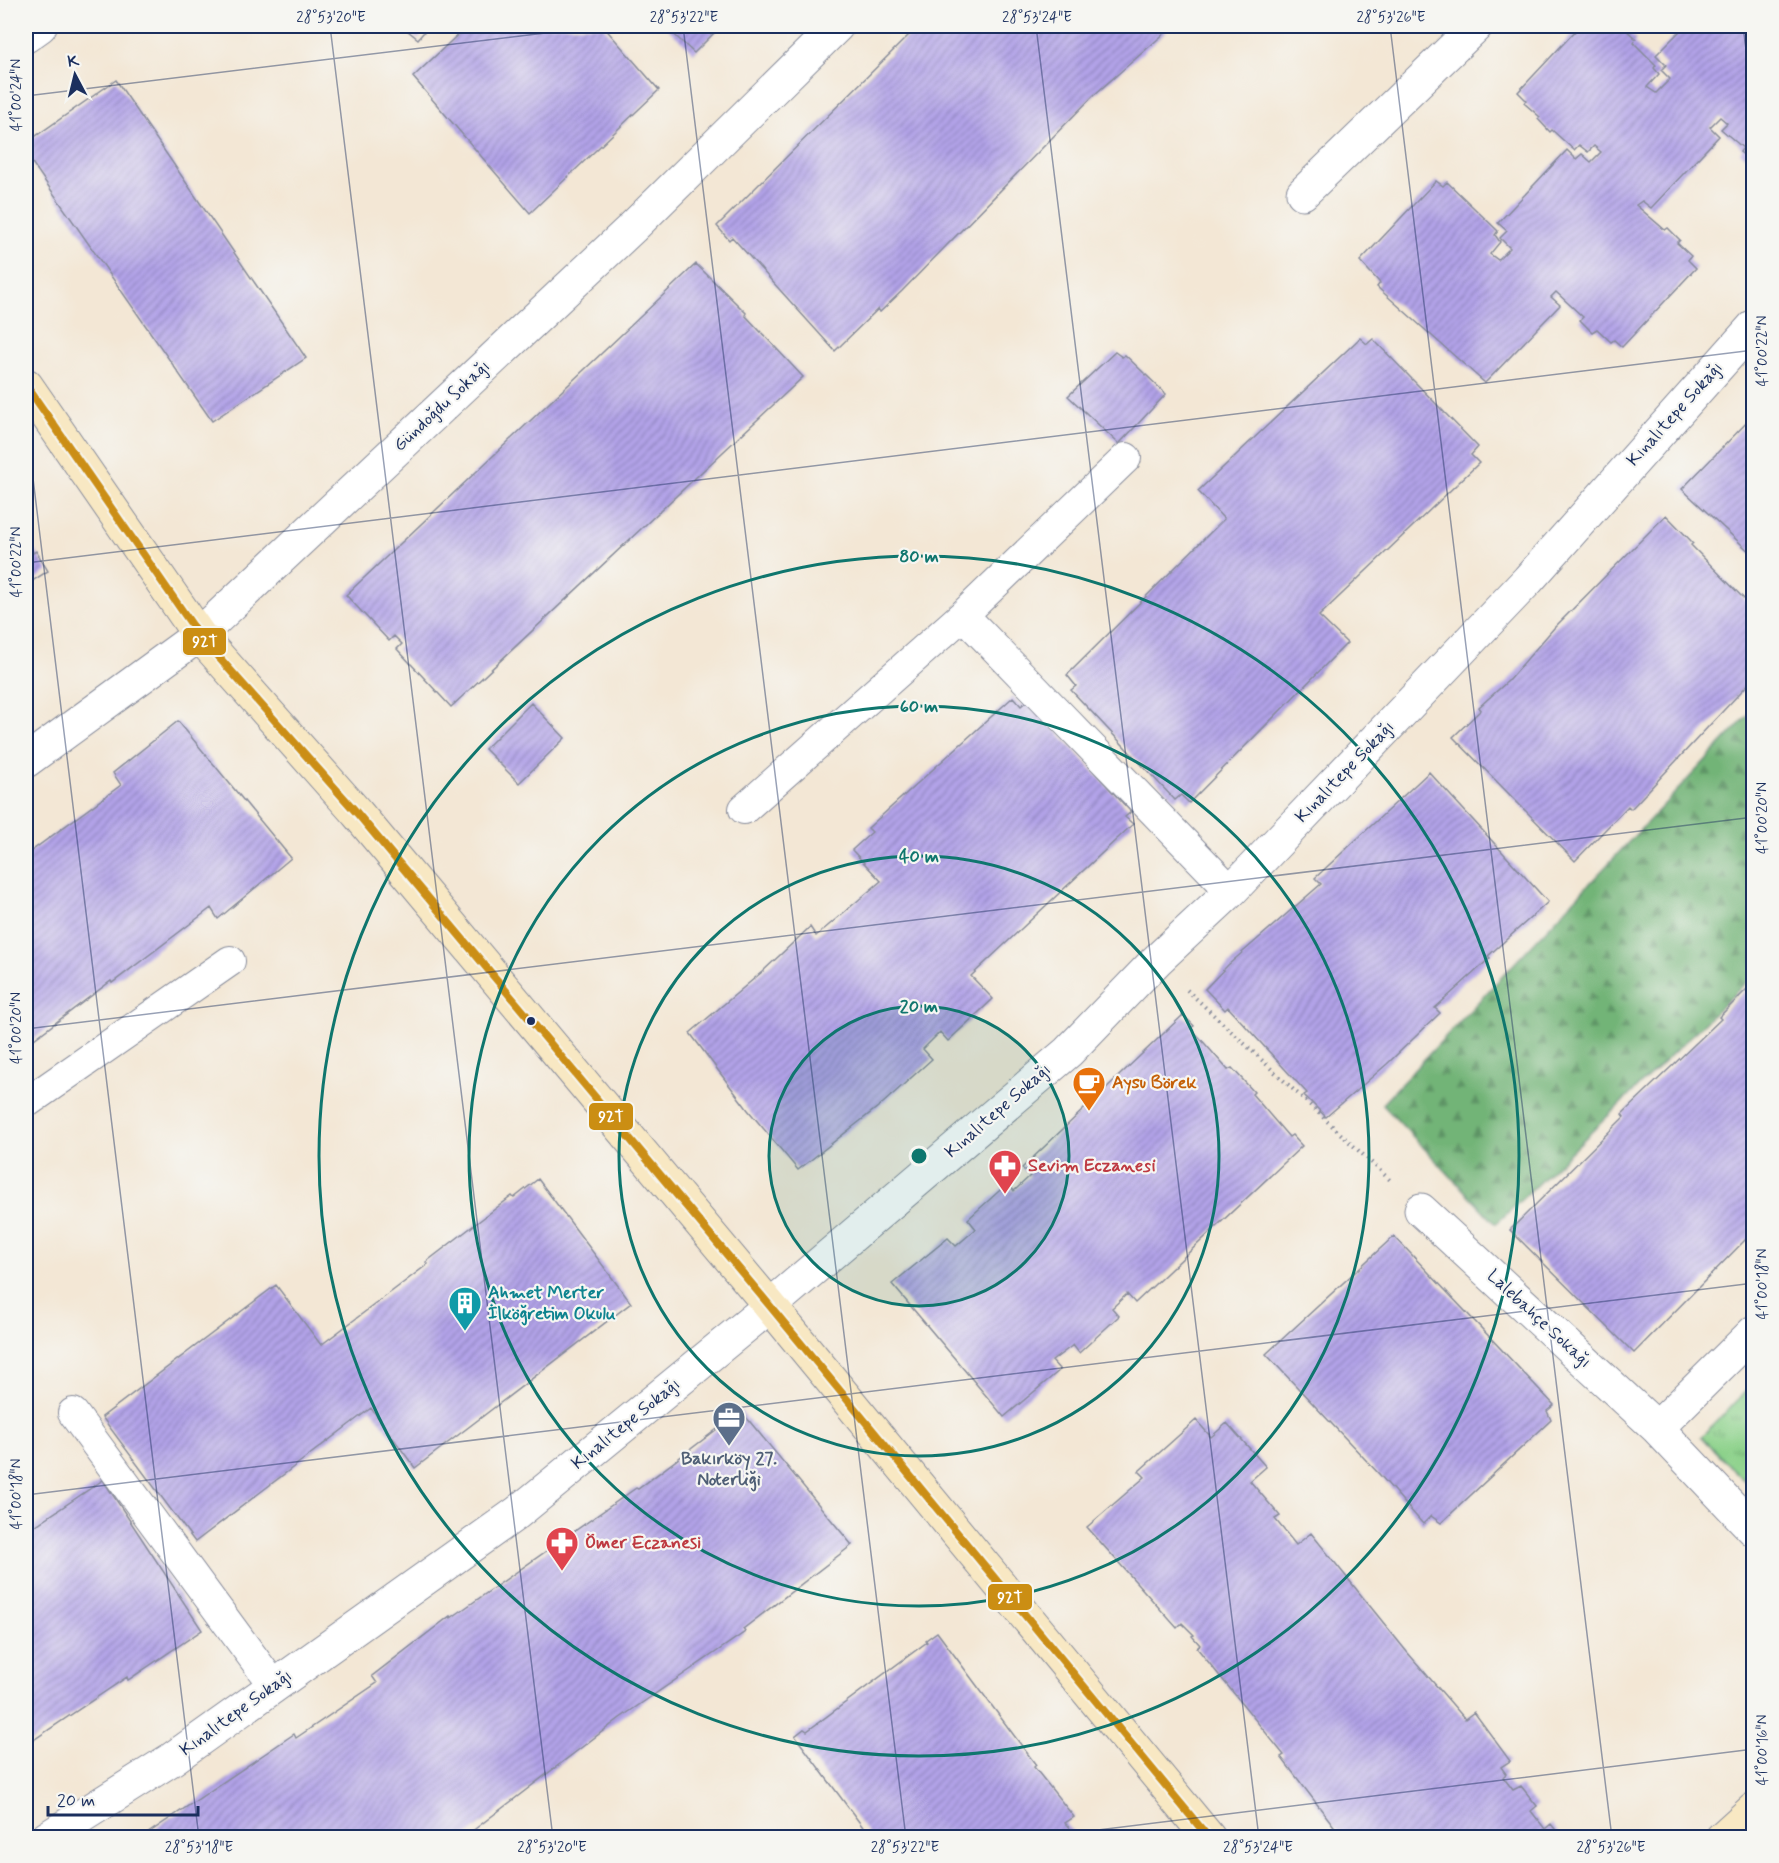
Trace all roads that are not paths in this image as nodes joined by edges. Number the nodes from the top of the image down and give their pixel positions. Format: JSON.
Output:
{"nodes":[{"id":1,"x":40,"y":26,"type":"edge"},
{"id":2,"x":837,"y":26,"type":"edge"},
{"id":3,"x":1476,"y":26,"type":"edge"},
{"id":4,"x":26,"y":36,"type":"edge"},
{"id":5,"x":1303,"y":193,"type":"dead end"},
{"id":6,"x":1754,"y":326,"type":"edge"},
{"id":7,"x":26,"y":385,"type":"edge"},
{"id":8,"x":1126,"y":458,"type":"dead end"},
{"id":9,"x":963,"y":615,"type":"junction"},
{"id":10,"x":199,"y":634,"type":"junction"},
{"id":11,"x":26,"y":761,"type":"edge"},
{"id":12,"x":744,"y":808,"type":"dead end"},
{"id":13,"x":1231,"y":891,"type":"junction"},
{"id":14,"x":230,"y":961,"type":"dead end"},
{"id":15,"x":26,"y":1103,"type":"edge"},
{"id":16,"x":1421,"y":1210,"type":"road end"},
{"id":17,"x":770,"y":1306,"type":"junction"},
{"id":18,"x":1754,"y":1332,"type":"edge"},
{"id":19,"x":73,"y":1413,"type":"dead end"},
{"id":20,"x":1657,"y":1428,"type":"junction"},
{"id":21,"x":1754,"y":1530,"type":"edge"},
{"id":22,"x":274,"y":1686,"type":"junction"},
{"id":23,"x":1754,"y":1809,"type":"edge"},
{"id":24,"x":47,"y":1838,"type":"edge"},
{"id":25,"x":1209,"y":1838,"type":"edge"},
{"id":26,"x":1722,"y":1838,"type":"edge"}],
"edges":[{"from":1,"to":4,"type":"street"},
{"from":2,"to":10,"type":"street","name":"Gündoğdu Sokağı"},
{"from":3,"to":5,"type":"street"},
{"from":6,"to":13,"type":"street","name":"Kınalıtepe Sokağı"},
{"from":7,"to":10,"type":"main road"},
{"from":8,"to":9,"type":"lane"},
{"from":9,"to":12,"type":"lane"},
{"from":9,"to":13,"type":"lane"},
{"from":10,"to":11,"type":"street","name":"Gündoğdu Sokağı"},
{"from":10,"to":17,"type":"main road"},
{"from":13,"to":17,"type":"street","name":"Kınalıtepe Sokağı"},
{"from":14,"to":15,"type":"lane"},
{"from":16,"to":20,"type":"street","name":"Lalebahçe Sokağı"},
{"from":17,"to":22,"type":"street","name":"Kınalıtepe Sokağı"},
{"from":17,"to":25,"type":"main road"},
{"from":18,"to":20,"type":"street"},
{"from":19,"to":22,"type":"lane"},
{"from":20,"to":21,"type":"street","name":"Lalebahçe Sokağı"},
{"from":22,"to":24,"type":"street","name":"Kınalıtepe Sokağı"},
{"from":23,"to":26,"type":"main road"}]}
